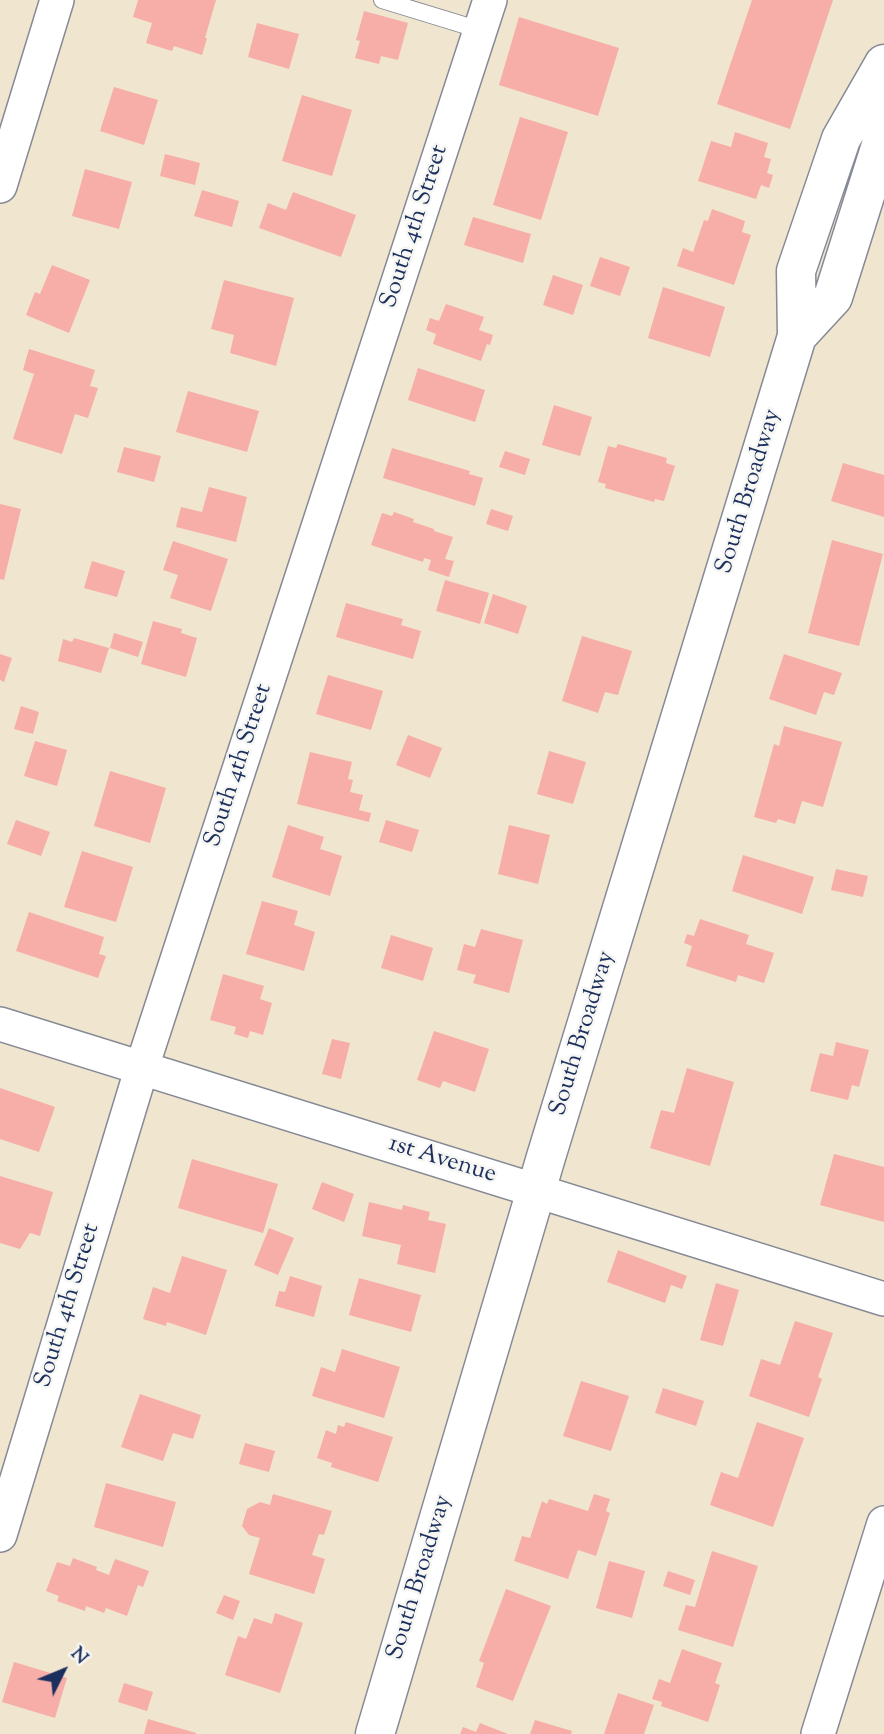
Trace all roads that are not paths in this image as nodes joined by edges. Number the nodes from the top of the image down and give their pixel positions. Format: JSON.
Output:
{"nodes":[{"id":1,"x":57,"y":0,"type":"edge"},
{"id":2,"x":382,"y":0,"type":"edge"},
{"id":3,"x":485,"y":15,"type":"edge"},
{"id":4,"x":884,"y":64,"type":"edge"},
{"id":5,"x":884,"y":121,"type":"edge"},
{"id":6,"x":0,"y":186,"type":"edge"},
{"id":7,"x":797,"y":336,"type":"junction"},
{"id":8,"x":0,"y":1024,"type":"edge"},
{"id":9,"x":142,"y":1067,"type":"junction"},
{"id":10,"x":536,"y":1191,"type":"junction"},
{"id":11,"x":884,"y":1299,"type":"edge"},
{"id":12,"x":884,"y":1523,"type":"edge"},
{"id":13,"x":0,"y":1535,"type":"edge"},
{"id":14,"x":375,"y":1734,"type":"edge"},
{"id":15,"x":818,"y":1734,"type":"edge"}],
"edges":[{"from":1,"to":6,"type":"street"},
{"from":2,"to":3,"type":"lane"},
{"from":3,"to":9,"type":"street","name":"South 4th Street"},
{"from":4,"to":7,"type":"street","name":"South Broadway"},
{"from":5,"to":7,"type":"street","name":"South Broadway"},
{"from":7,"to":10,"type":"street","name":"South Broadway"},
{"from":8,"to":9,"type":"street","name":"1st Avenue"},
{"from":9,"to":10,"type":"street","name":"1st Avenue"},
{"from":9,"to":13,"type":"street","name":"South 4th Street"},
{"from":10,"to":11,"type":"street","name":"1st Avenue"},
{"from":10,"to":14,"type":"street","name":"South Broadway"},
{"from":12,"to":15,"type":"street"}]}
